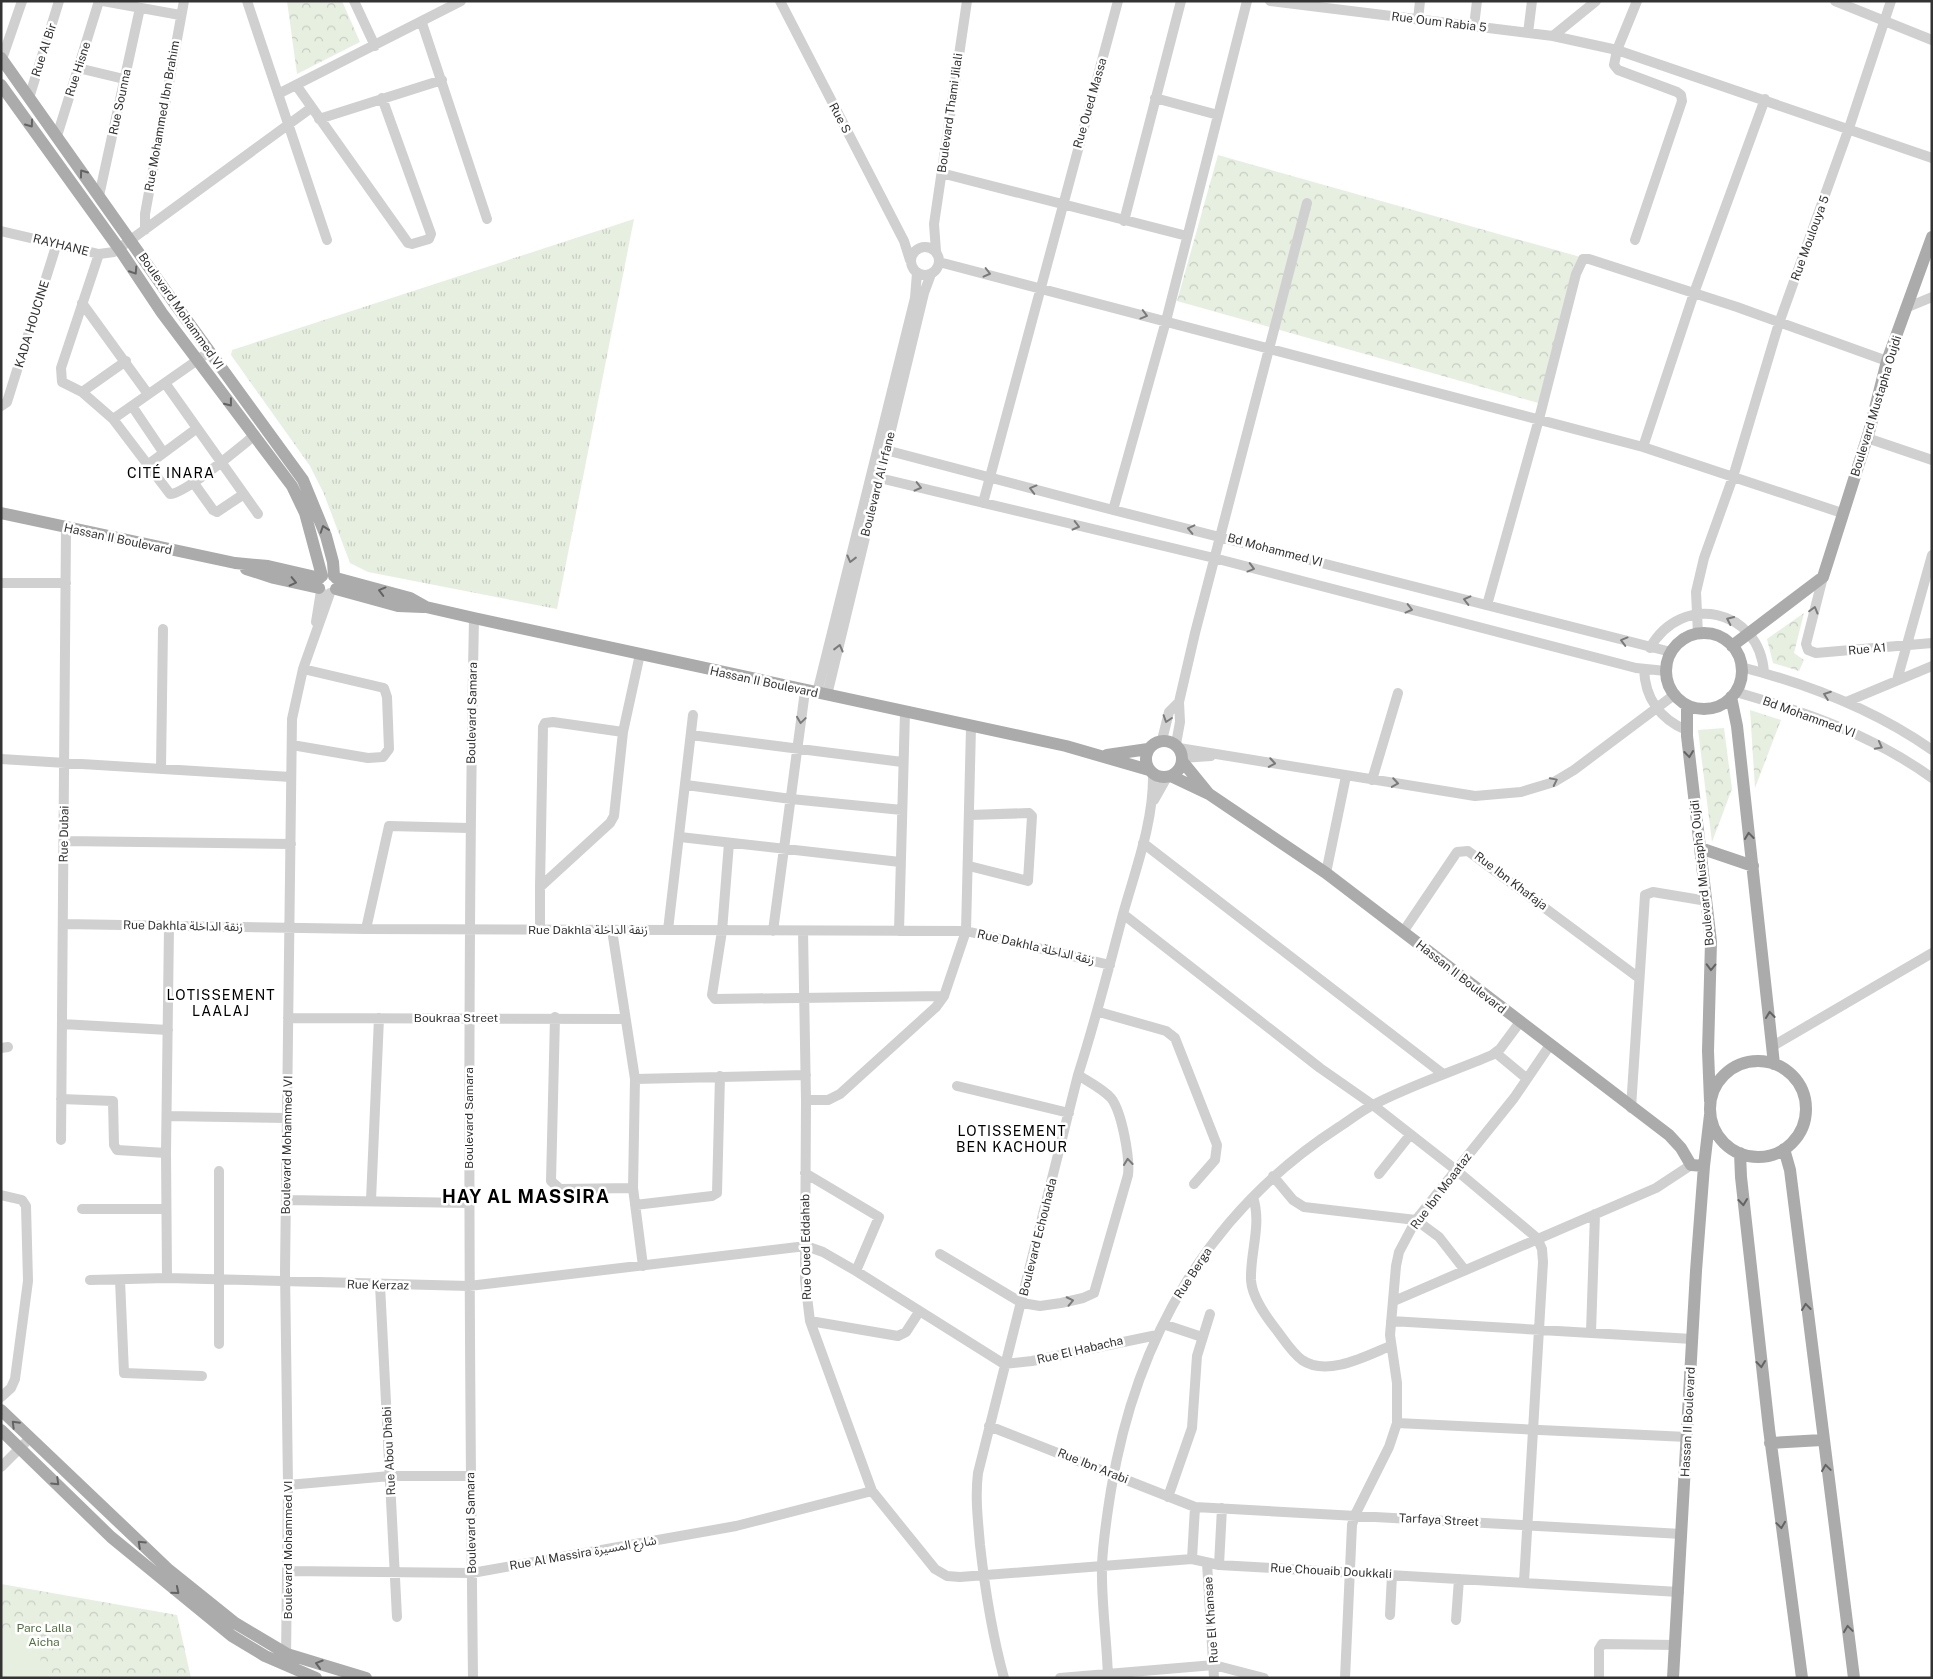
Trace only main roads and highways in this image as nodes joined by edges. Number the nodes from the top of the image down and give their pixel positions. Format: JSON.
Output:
{"nodes":[{"id":1,"x":2,"y":59,"type":"edge"},
{"id":2,"x":2,"y":87,"type":"edge"},
{"id":3,"x":1932,"y":236,"type":"edge"},
{"id":4,"x":1,"y":514,"type":"edge"},
{"id":5,"x":327,"y":584,"type":"junction"},
{"id":6,"x":1732,"y":646,"type":"junction"},
{"id":7,"x":1734,"y":694,"type":"junction"},
{"id":8,"x":1687,"y":705,"type":"junction"},
{"id":9,"x":1148,"y":749,"type":"junction"},
{"id":10,"x":1180,"y":753,"type":"junction"},
{"id":11,"x":1102,"y":755,"type":"junction"},
{"id":12,"x":1151,"y":772,"type":"junction"},
{"id":13,"x":1169,"y":776,"type":"junction"},
{"id":14,"x":1209,"y":794,"type":"junction"},
{"id":15,"x":1700,"y":848,"type":"junction"},
{"id":16,"x":1753,"y":866,"type":"junction"},
{"id":17,"x":1774,"y":1064,"type":"junction"},
{"id":18,"x":1710,"y":1100,"type":"junction"},
{"id":19,"x":1710,"y":1115,"type":"junction"},
{"id":20,"x":1784,"y":1149,"type":"junction"},
{"id":21,"x":1740,"y":1154,"type":"junction"},
{"id":22,"x":1697,"y":1166,"type":"junction"},
{"id":23,"x":1,"y":1410,"type":"edge"},
{"id":24,"x":1,"y":1430,"type":"edge"},
{"id":25,"x":1822,"y":1440,"type":"junction"},
{"id":26,"x":1770,"y":1443,"type":"junction"},
{"id":27,"x":121,"y":1525,"type":"junction"},
{"id":28,"x":111,"y":1537,"type":"junction"},
{"id":29,"x":165,"y":1574,"type":"junction"},
{"id":30,"x":286,"y":1660,"type":"junction"},
{"id":31,"x":316,"y":1678,"type":"edge"},
{"id":32,"x":366,"y":1678,"type":"edge"},
{"id":33,"x":1673,"y":1678,"type":"edge"},
{"id":34,"x":1802,"y":1678,"type":"edge"},
{"id":35,"x":1854,"y":1678,"type":"edge"}],
"edges":[{"from":5,"to":1,"type":"main road","name":"Boulevard Mohammed VI","one_way":true},
{"from":2,"to":5,"type":"main road","name":"Boulevard Mohammed VI","one_way":true},
{"from":3,"to":6,"type":"main road","name":"Boulevard Mustapha Oujdi"},
{"from":4,"to":5,"type":"main road","name":"Hassan II Boulevard"},
{"from":5,"to":11,"type":"main road","name":"Hassan II Boulevard"},
{"from":6,"to":7,"type":"main road"},
{"from":6,"to":8,"type":"main road"},
{"from":7,"to":8,"type":"main road"},
{"from":16,"to":7,"type":"main road","one_way":true},
{"from":8,"to":15,"type":"main road","name":"Boulevard Mustapha Oujdi","one_way":true},
{"from":9,"to":10,"type":"main road"},
{"from":9,"to":11,"type":"main road","name":"Hassan II Boulevard"},
{"from":9,"to":12,"type":"main road"},
{"from":10,"to":13,"type":"main road"},
{"from":10,"to":14,"type":"main road","name":"Hassan II Boulevard"},
{"from":11,"to":12,"type":"main road","name":"Hassan II Boulevard"},
{"from":12,"to":13,"type":"main road"},
{"from":13,"to":14,"type":"main road","name":"Hassan II Boulevard"},
{"from":14,"to":22,"type":"main road","name":"Hassan II Boulevard"},
{"from":15,"to":16,"type":"main road"},
{"from":15,"to":18,"type":"main road","name":"Boulevard Mustapha Oujdi","one_way":true},
{"from":17,"to":16,"type":"main road","one_way":true},
{"from":17,"to":18,"type":"main road"},
{"from":17,"to":20,"type":"main road"},
{"from":18,"to":19,"type":"main road"},
{"from":19,"to":21,"type":"main road"},
{"from":19,"to":22,"type":"main road","name":"Hassan II Boulevard"},
{"from":20,"to":21,"type":"main road"},
{"from":25,"to":20,"type":"main road","one_way":true},
{"from":21,"to":26,"type":"main road","one_way":true},
{"from":22,"to":33,"type":"main road","name":"Hassan II Boulevard"},
{"from":27,"to":23,"type":"main road","one_way":true},
{"from":24,"to":28,"type":"main road","one_way":true},
{"from":25,"to":26,"type":"main road"},
{"from":35,"to":25,"type":"main road","one_way":true},
{"from":26,"to":34,"type":"main road","one_way":true},
{"from":27,"to":28,"type":"main road"},
{"from":29,"to":27,"type":"main road","one_way":true},
{"from":28,"to":29,"type":"main road"},
{"from":29,"to":30,"type":"main road"},
{"from":30,"to":31,"type":"main road"},
{"from":32,"to":30,"type":"main road","one_way":true}]}
